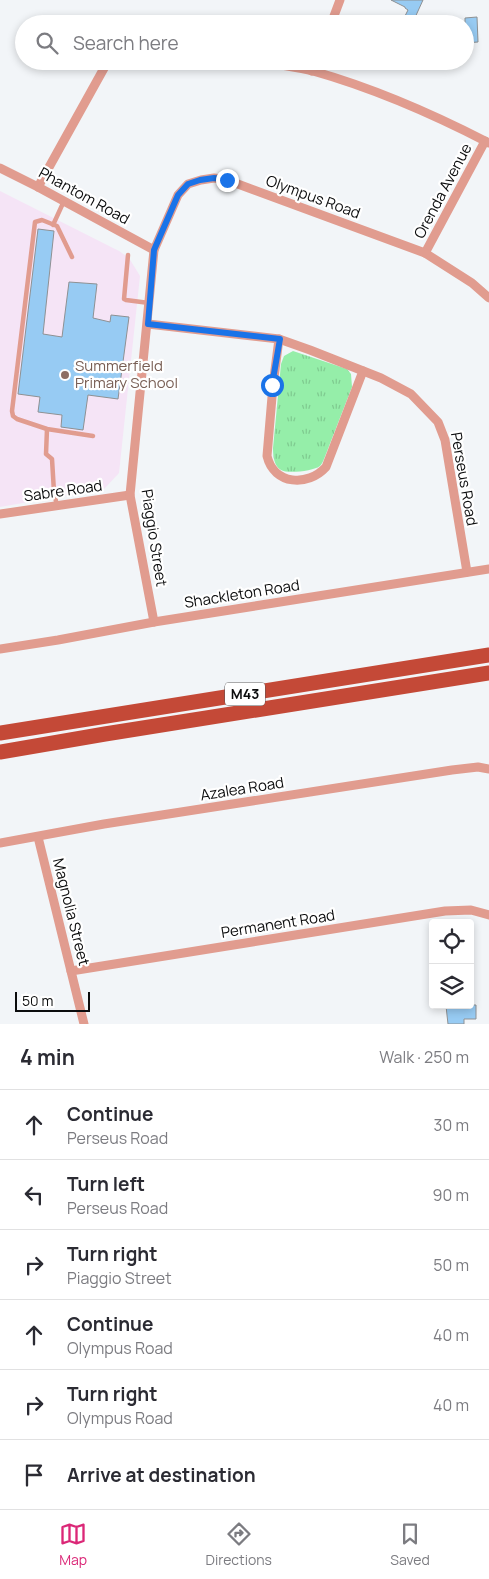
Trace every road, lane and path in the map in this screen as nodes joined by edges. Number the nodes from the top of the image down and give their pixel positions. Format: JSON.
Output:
{"nodes":[{"id":1,"x":340,"y":0,"type":"edge"},
{"id":2,"x":334,"y":15,"type":"edge"},
{"id":3,"x":103,"y":70,"type":"edge"},
{"id":4,"x":307,"y":70,"type":"edge"},
{"id":5,"x":312,"y":71,"type":"joint"},
{"id":6,"x":487,"y":142,"type":"edge"},
{"id":7,"x":0,"y":168,"type":"edge"},
{"id":8,"x":38,"y":187,"type":"junction"},
{"id":9,"x":64,"y":201,"type":"junction"},
{"id":10,"x":53,"y":225,"type":"junction"},
{"id":11,"x":154,"y":250,"type":"junction"},
{"id":12,"x":425,"y":253,"type":"junction"},
{"id":13,"x":128,"y":254,"type":"dead end"},
{"id":14,"x":72,"y":257,"type":"dead end"},
{"id":15,"x":489,"y":298,"type":"edge"},
{"id":16,"x":149,"y":303,"type":"junction"},
{"id":17,"x":148,"y":324,"type":"junction"},
{"id":18,"x":280,"y":339,"type":"junction"},
{"id":19,"x":363,"y":371,"type":"junction"},
{"id":20,"x":47,"y":429,"type":"junction"},
{"id":21,"x":93,"y":436,"type":"dead end"},
{"id":22,"x":130,"y":495,"type":"junction"},
{"id":23,"x":57,"y":506,"type":"junction"},
{"id":24,"x":0,"y":514,"type":"edge"},
{"id":25,"x":489,"y":569,"type":"edge"},
{"id":26,"x":467,"y":572,"type":"junction"},
{"id":27,"x":154,"y":622,"type":"junction"},
{"id":28,"x":0,"y":649,"type":"edge"},
{"id":29,"x":489,"y":655,"type":"edge"},
{"id":30,"x":489,"y":673,"type":"edge"},
{"id":31,"x":0,"y":733,"type":"edge"},
{"id":32,"x":0,"y":752,"type":"edge"},
{"id":33,"x":489,"y":769,"type":"edge"},
{"id":34,"x":38,"y":837,"type":"junction"},
{"id":35,"x":0,"y":843,"type":"edge"},
{"id":36,"x":489,"y":915,"type":"edge"},
{"id":37,"x":71,"y":971,"type":"junction"},
{"id":38,"x":84,"y":1024,"type":"edge"}],
"edges":[{"from":1,"to":2,"type":"street"},
{"from":3,"to":8,"type":"street"},
{"from":4,"to":5,"type":"street"},
{"from":5,"to":6,"type":"street"},
{"from":6,"to":12,"type":"street","name":"Orenda Avenue"},
{"from":7,"to":8,"type":"street","name":"Phantom Road"},
{"from":8,"to":9,"type":"street","name":"Phantom Road"},
{"from":9,"to":10,"type":"lane"},
{"from":9,"to":11,"type":"street","name":"Phantom Road"},
{"from":10,"to":14,"type":"lane"},
{"from":10,"to":20,"type":"lane"},
{"from":11,"to":12,"type":"street","name":"Olympus Road"},
{"from":11,"to":16,"type":"street","name":"Piaggio Street"},
{"from":12,"to":15,"type":"street","name":"Olympus Road"},
{"from":13,"to":16,"type":"lane"},
{"from":16,"to":17,"type":"street","name":"Piaggio Street"},
{"from":17,"to":18,"type":"street","name":"Perseus Road"},
{"from":17,"to":22,"type":"street","name":"Piaggio Street"},
{"from":18,"to":19,"type":"street","name":"Perseus Road"},
{"from":18,"to":19,"type":"street"},
{"from":19,"to":26,"type":"street","name":"Perseus Road"},
{"from":20,"to":21,"type":"lane"},
{"from":20,"to":23,"type":"lane"},
{"from":22,"to":23,"type":"street","name":"Sabre Road"},
{"from":22,"to":27,"type":"street","name":"Piaggio Street"},
{"from":23,"to":24,"type":"street","name":"Sabre Road"},
{"from":25,"to":26,"type":"street","name":"Shackleton Road"},
{"from":26,"to":27,"type":"street","name":"Shackleton Road"},
{"from":27,"to":28,"type":"street","name":"Shackleton Road"},
{"from":29,"to":31,"type":"main road","number":"M43"},
{"from":30,"to":32,"type":"main road","number":"M43"},
{"from":33,"to":34,"type":"street","name":"Azalea Road"},
{"from":34,"to":35,"type":"street","name":"Azalea Road"},
{"from":34,"to":37,"type":"street","name":"Magnolia Street"},
{"from":36,"to":37,"type":"street","name":"Permanent Road"},
{"from":37,"to":38,"type":"street","name":"Magnolia Street"}]}
